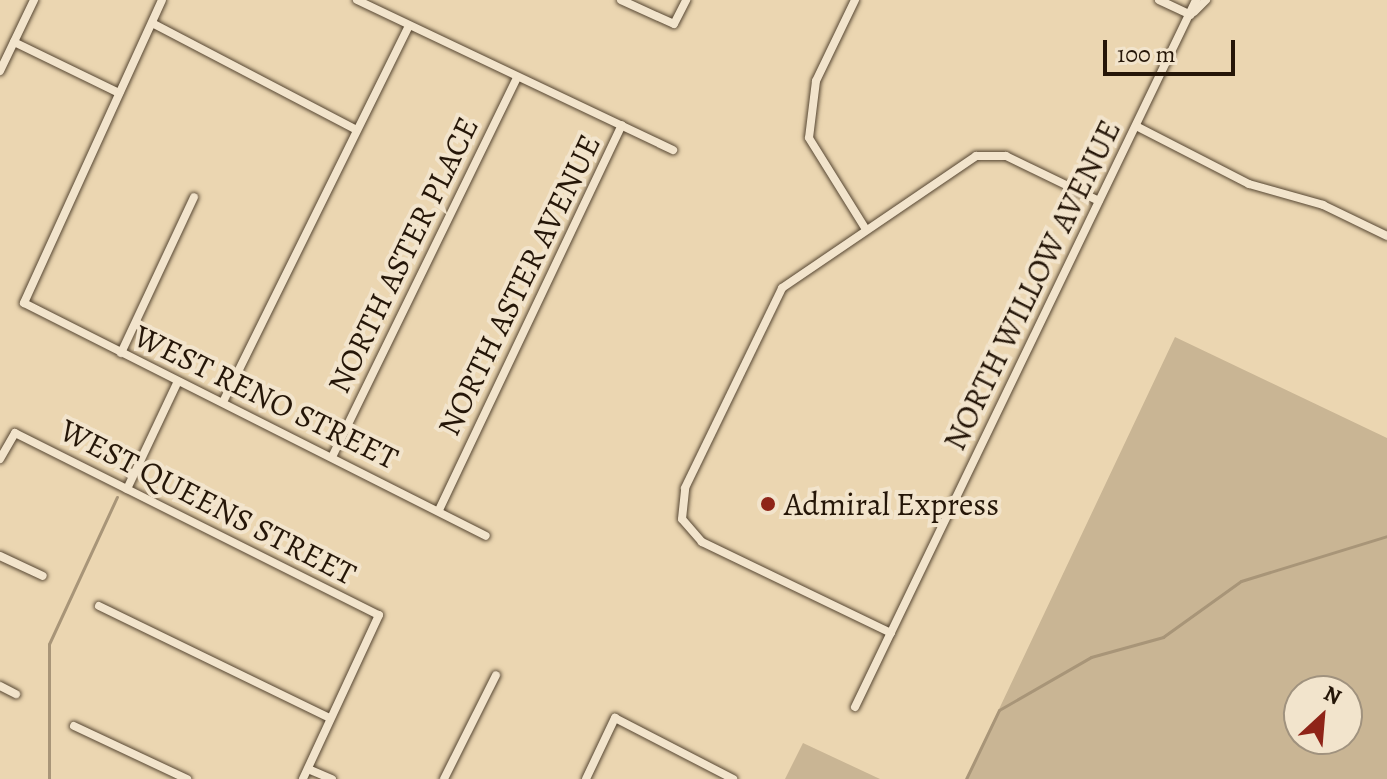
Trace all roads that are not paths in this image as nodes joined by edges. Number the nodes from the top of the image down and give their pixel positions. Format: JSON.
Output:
{"nodes":[{"id":1,"x":34,"y":0,"type":"edge"},
{"id":2,"x":162,"y":0,"type":"edge"},
{"id":3,"x":357,"y":0,"type":"edge"},
{"id":4,"x":621,"y":0,"type":"edge"},
{"id":5,"x":686,"y":0,"type":"edge"},
{"id":6,"x":855,"y":0,"type":"edge"},
{"id":7,"x":1159,"y":0,"type":"edge"},
{"id":8,"x":1196,"y":0,"type":"edge"},
{"id":9,"x":1206,"y":0,"type":"edge"},
{"id":10,"x":1191,"y":15,"type":"junction"},
{"id":11,"x":152,"y":23,"type":"junction"},
{"id":12,"x":408,"y":27,"type":"junction"},
{"id":13,"x":14,"y":42,"type":"junction"},
{"id":14,"x":0,"y":71,"type":"edge"},
{"id":15,"x":517,"y":77,"type":"junction"},
{"id":16,"x":119,"y":93,"type":"junction"},
{"id":17,"x":622,"y":125,"type":"junction"},
{"id":18,"x":1136,"y":126,"type":"junction"},
{"id":19,"x":357,"y":130,"type":"junction"},
{"id":20,"x":673,"y":150,"type":"dead end"},
{"id":21,"x":194,"y":197,"type":"dead end"},
{"id":22,"x":1099,"y":201,"type":"junction"},
{"id":23,"x":865,"y":228,"type":"junction"},
{"id":24,"x":1387,"y":236,"type":"edge"},
{"id":25,"x":121,"y":353,"type":"junction"},
{"id":26,"x":178,"y":381,"type":"junction"},
{"id":27,"x":223,"y":402,"type":"junction"},
{"id":28,"x":333,"y":455,"type":"junction"},
{"id":29,"x":0,"y":459,"type":"edge"},
{"id":30,"x":127,"y":489,"type":"junction"},
{"id":31,"x":439,"y":510,"type":"junction"},
{"id":32,"x":486,"y":536,"type":"dead end"},
{"id":33,"x":0,"y":556,"type":"edge"},
{"id":34,"x":43,"y":576,"type":"dead end"},
{"id":35,"x":99,"y":606,"type":"dead end"},
{"id":36,"x":891,"y":633,"type":"junction"},
{"id":37,"x":496,"y":675,"type":"dead end"},
{"id":38,"x":0,"y":686,"type":"edge"},
{"id":39,"x":16,"y":694,"type":"dead end"},
{"id":40,"x":855,"y":707,"type":"dead end"},
{"id":41,"x":330,"y":718,"type":"junction"},
{"id":42,"x":74,"y":726,"type":"dead end"},
{"id":43,"x":308,"y":769,"type":"junction"},
{"id":44,"x":710,"y":774,"type":"edge"},
{"id":45,"x":187,"y":779,"type":"edge"},
{"id":46,"x":303,"y":779,"type":"edge"},
{"id":47,"x":332,"y":779,"type":"edge"},
{"id":48,"x":444,"y":779,"type":"edge"},
{"id":49,"x":586,"y":779,"type":"edge"},
{"id":50,"x":733,"y":779,"type":"edge"}],
"edges":[{"from":1,"to":13,"type":"street"},
{"from":2,"to":11,"type":"street"},
{"from":3,"to":12,"type":"street"},
{"from":4,"to":5,"type":"street"},
{"from":6,"to":23,"type":"street"},
{"from":7,"to":10,"type":"street"},
{"from":8,"to":10,"type":"street","name":"NORTH WILLOW AVENUE"},
{"from":9,"to":10,"type":"street","name":"NORTH WILLOW AVENUE"},
{"from":10,"to":18,"type":"street","name":"NORTH WILLOW AVENUE"},
{"from":11,"to":16,"type":"street"},
{"from":11,"to":19,"type":"street"},
{"from":12,"to":15,"type":"street"},
{"from":12,"to":19,"type":"street"},
{"from":13,"to":14,"type":"street"},
{"from":13,"to":16,"type":"street"},
{"from":15,"to":17,"type":"street"},
{"from":15,"to":28,"type":"street","name":"NORTH ASTER PLACE"},
{"from":16,"to":25,"type":"street","name":"WEST RENO STREET"},
{"from":17,"to":20,"type":"street"},
{"from":17,"to":31,"type":"street","name":"NORTH ASTER AVENUE"},
{"from":18,"to":22,"type":"street","name":"NORTH WILLOW AVENUE"},
{"from":18,"to":24,"type":"street"},
{"from":19,"to":27,"type":"street"},
{"from":21,"to":25,"type":"street"},
{"from":22,"to":23,"type":"street"},
{"from":22,"to":36,"type":"street","name":"NORTH WILLOW AVENUE"},
{"from":23,"to":36,"type":"street"},
{"from":25,"to":26,"type":"street","name":"WEST RENO STREET"},
{"from":26,"to":27,"type":"street","name":"WEST RENO STREET"},
{"from":26,"to":30,"type":"street"},
{"from":27,"to":28,"type":"street","name":"WEST RENO STREET"},
{"from":28,"to":31,"type":"street","name":"WEST RENO STREET"},
{"from":29,"to":30,"type":"street","name":"WEST QUEENS STREET"},
{"from":30,"to":41,"type":"street","name":"WEST QUEENS STREET"},
{"from":31,"to":32,"type":"street","name":"WEST RENO STREET"},
{"from":33,"to":34,"type":"street"},
{"from":35,"to":41,"type":"street"},
{"from":36,"to":40,"type":"street","name":"NORTH WILLOW AVENUE"},
{"from":37,"to":48,"type":"street"},
{"from":38,"to":39,"type":"street"},
{"from":41,"to":43,"type":"street"},
{"from":42,"to":45,"type":"street"},
{"from":43,"to":46,"type":"street"},
{"from":43,"to":47,"type":"street"},
{"from":44,"to":49,"type":"street"},
{"from":44,"to":50,"type":"street"}]}
